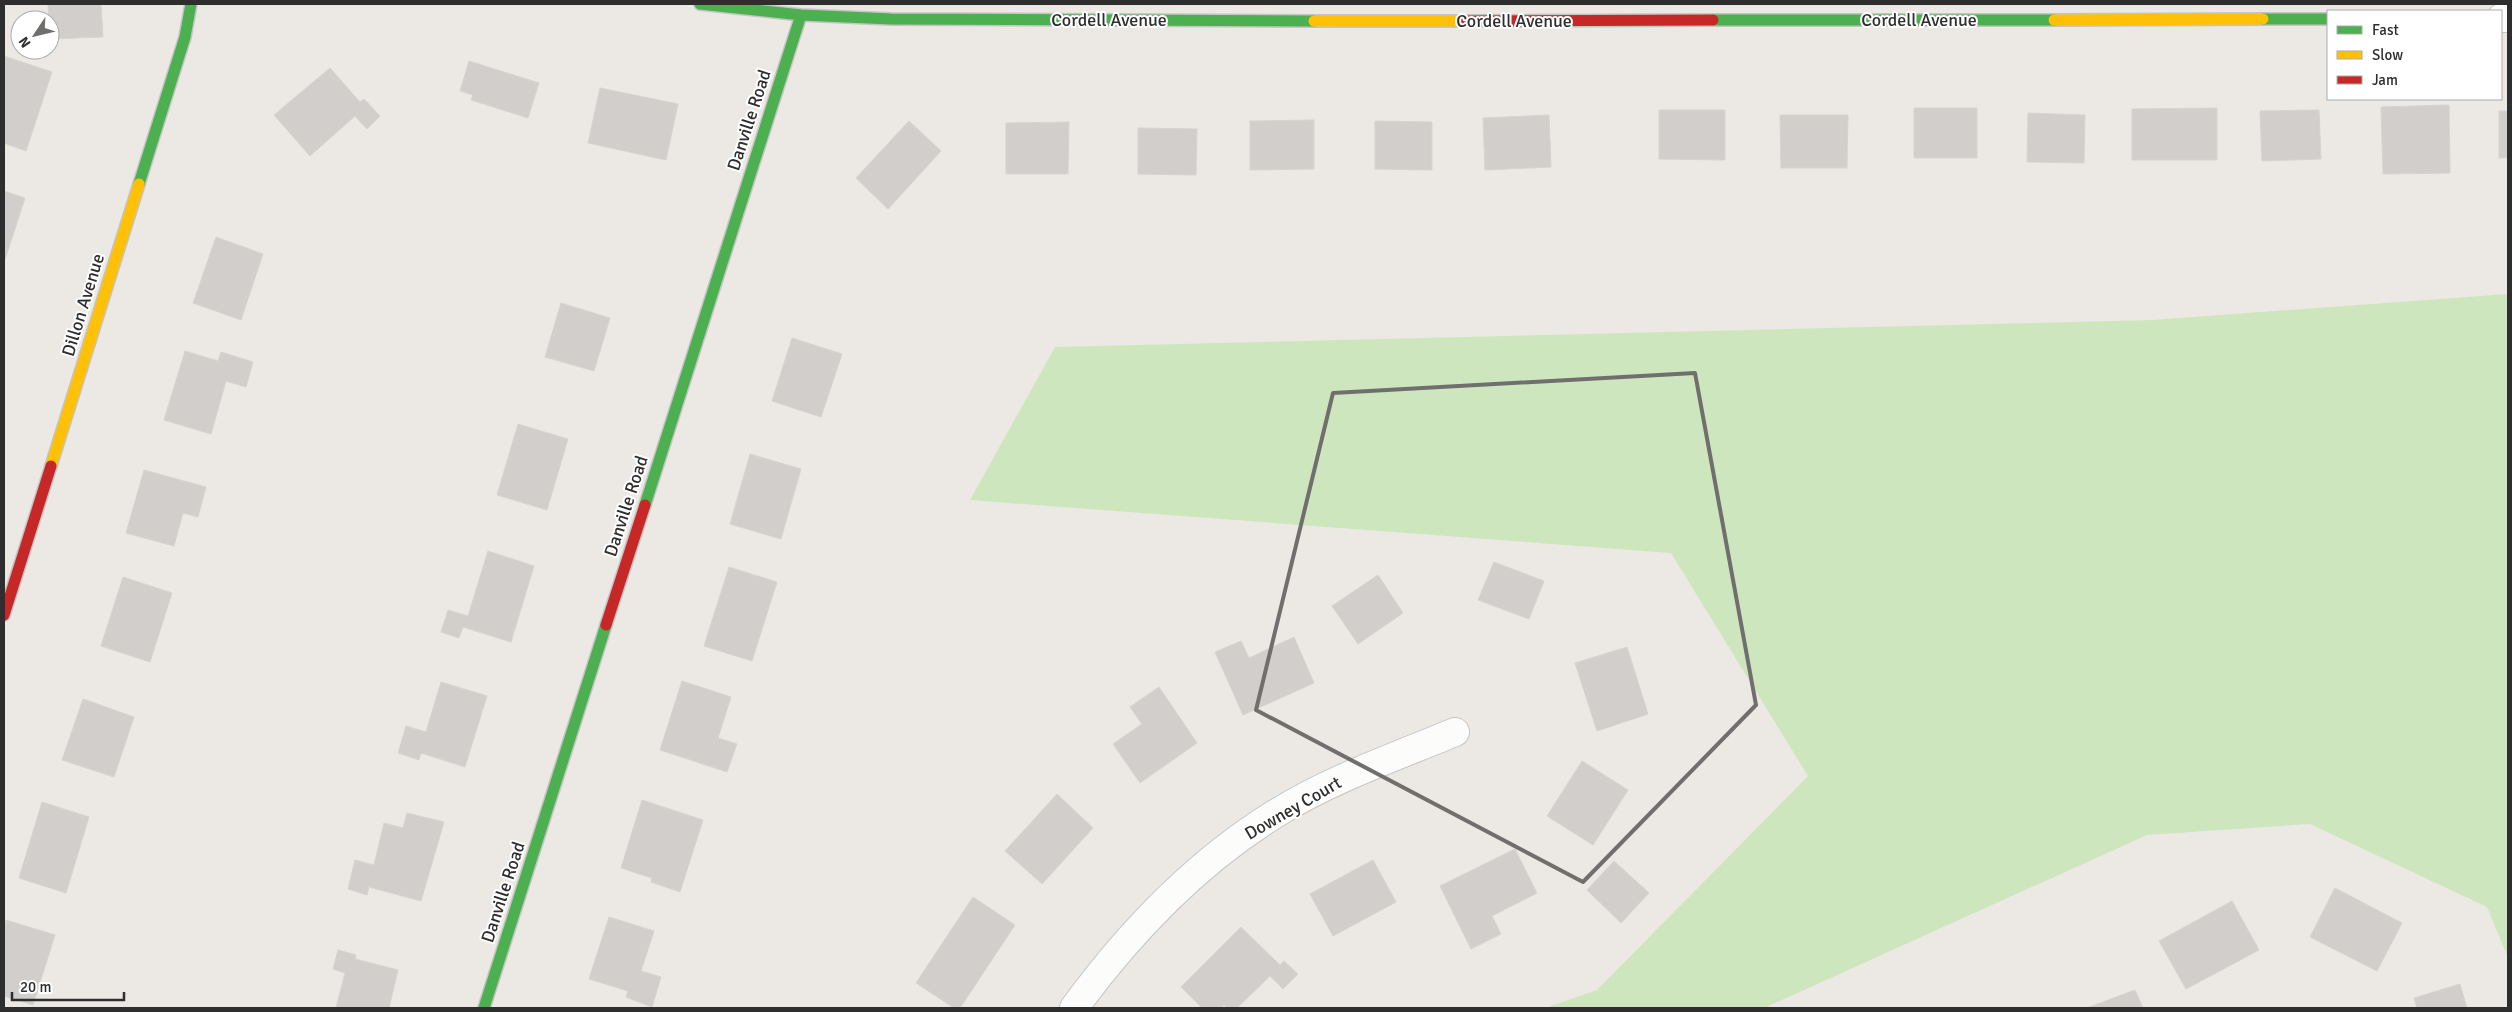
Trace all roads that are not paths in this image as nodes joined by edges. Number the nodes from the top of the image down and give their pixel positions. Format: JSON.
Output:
{"nodes":[{"id":1,"x":191,"y":4,"type":"edge"},
{"id":2,"x":700,"y":4,"type":"edge"},
{"id":3,"x":802,"y":15,"type":"junction"},
{"id":4,"x":2327,"y":19,"type":"edge"},
{"id":5,"x":4,"y":615,"type":"edge"},
{"id":6,"x":1455,"y":732,"type":"dead end"},
{"id":7,"x":484,"y":1008,"type":"edge"},
{"id":8,"x":1074,"y":1008,"type":"edge"}],
"edges":[{"from":1,"to":5,"type":"street","name":"Dillon Avenue"},
{"from":2,"to":3,"type":"street","name":"Cordell Avenue"},
{"from":3,"to":4,"type":"street","name":"Cordell Avenue"},
{"from":3,"to":7,"type":"street","name":"Danville Road"},
{"from":6,"to":8,"type":"street","name":"Downey Court"}]}
